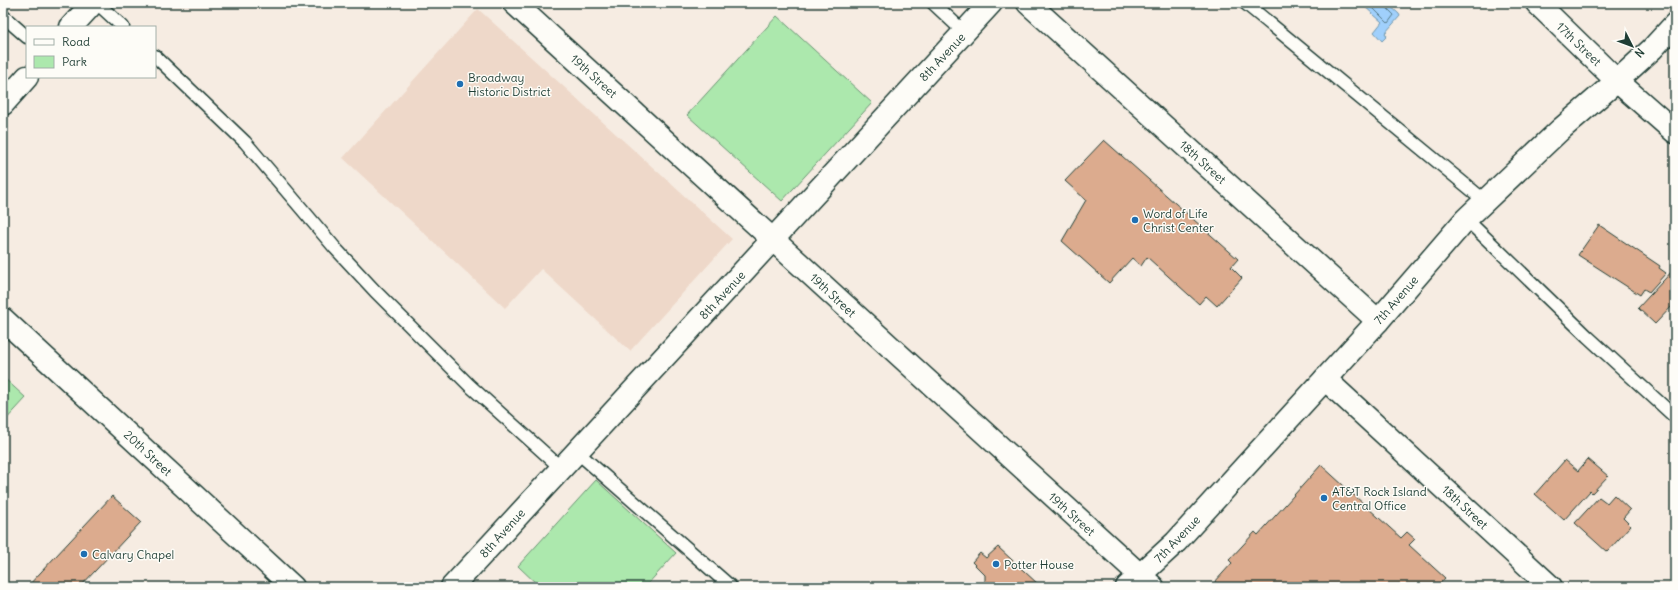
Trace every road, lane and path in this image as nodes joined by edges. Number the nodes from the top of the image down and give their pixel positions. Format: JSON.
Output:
{"nodes":[{"id":1,"x":93,"y":3,"type":"edge"},
{"id":2,"x":97,"y":3,"type":"edge"},
{"id":3,"x":514,"y":3,"type":"edge"},
{"id":4,"x":933,"y":3,"type":"edge"},
{"id":5,"x":991,"y":3,"type":"edge"},
{"id":6,"x":1028,"y":3,"type":"edge"},
{"id":7,"x":1245,"y":3,"type":"edge"},
{"id":8,"x":1537,"y":3,"type":"edge"},
{"id":9,"x":3,"y":16,"type":"edge"},
{"id":10,"x":1675,"y":24,"type":"edge"},
{"id":11,"x":72,"y":26,"type":"edge"},
{"id":12,"x":122,"y":26,"type":"edge"},
{"id":13,"x":965,"y":33,"type":"junction"},
{"id":14,"x":26,"y":36,"type":"edge"},
{"id":15,"x":156,"y":57,"type":"edge"},
{"id":16,"x":26,"y":78,"type":"edge"},
{"id":17,"x":1617,"y":81,"type":"junction"},
{"id":18,"x":3,"y":104,"type":"edge"},
{"id":19,"x":1675,"y":132,"type":"edge"},
{"id":20,"x":1485,"y":202,"type":"junction"},
{"id":21,"x":1466,"y":219,"type":"junction"},
{"id":22,"x":774,"y":240,"type":"junction"},
{"id":23,"x":3,"y":320,"type":"edge"},
{"id":24,"x":1378,"y":321,"type":"junction"},
{"id":25,"x":1325,"y":379,"type":"junction"},
{"id":26,"x":1675,"y":416,"type":"edge"},
{"id":27,"x":576,"y":451,"type":"junction"},
{"id":28,"x":561,"y":468,"type":"junction"},
{"id":29,"x":1140,"y":583,"type":"edge"},
{"id":30,"x":293,"y":587,"type":"edge"},
{"id":31,"x":452,"y":587,"type":"edge"},
{"id":32,"x":731,"y":587,"type":"edge"},
{"id":33,"x":1551,"y":587,"type":"edge"}],
"edges":[{"from":1,"to":11,"type":"street"},
{"from":2,"to":12,"type":"lane"},
{"from":3,"to":22,"type":"street","name":"19th Street"},
{"from":4,"to":13,"type":"lane"},
{"from":5,"to":13,"type":"street","name":"8th Avenue"},
{"from":6,"to":24,"type":"street","name":"18th Street"},
{"from":7,"to":20,"type":"lane"},
{"from":8,"to":17,"type":"street","name":"17th Street"},
{"from":9,"to":14,"type":"lane"},
{"from":10,"to":17,"type":"street","name":"7th Avenue"},
{"from":13,"to":22,"type":"street","name":"8th Avenue"},
{"from":15,"to":28,"type":"lane"},
{"from":16,"to":18,"type":"street"},
{"from":17,"to":19,"type":"street","name":"17th Street"},
{"from":17,"to":20,"type":"street","name":"7th Avenue"},
{"from":20,"to":21,"type":"street","name":"7th Avenue"},
{"from":21,"to":24,"type":"street","name":"7th Avenue"},
{"from":21,"to":26,"type":"lane"},
{"from":22,"to":27,"type":"street","name":"8th Avenue"},
{"from":22,"to":29,"type":"street","name":"19th Street"},
{"from":23,"to":30,"type":"street","name":"20th Street"},
{"from":24,"to":25,"type":"street","name":"7th Avenue"},
{"from":25,"to":29,"type":"street","name":"7th Avenue"},
{"from":25,"to":33,"type":"street","name":"18th Street"},
{"from":27,"to":28,"type":"street","name":"8th Avenue"},
{"from":27,"to":32,"type":"lane"},
{"from":28,"to":31,"type":"street","name":"8th Avenue"}]}
